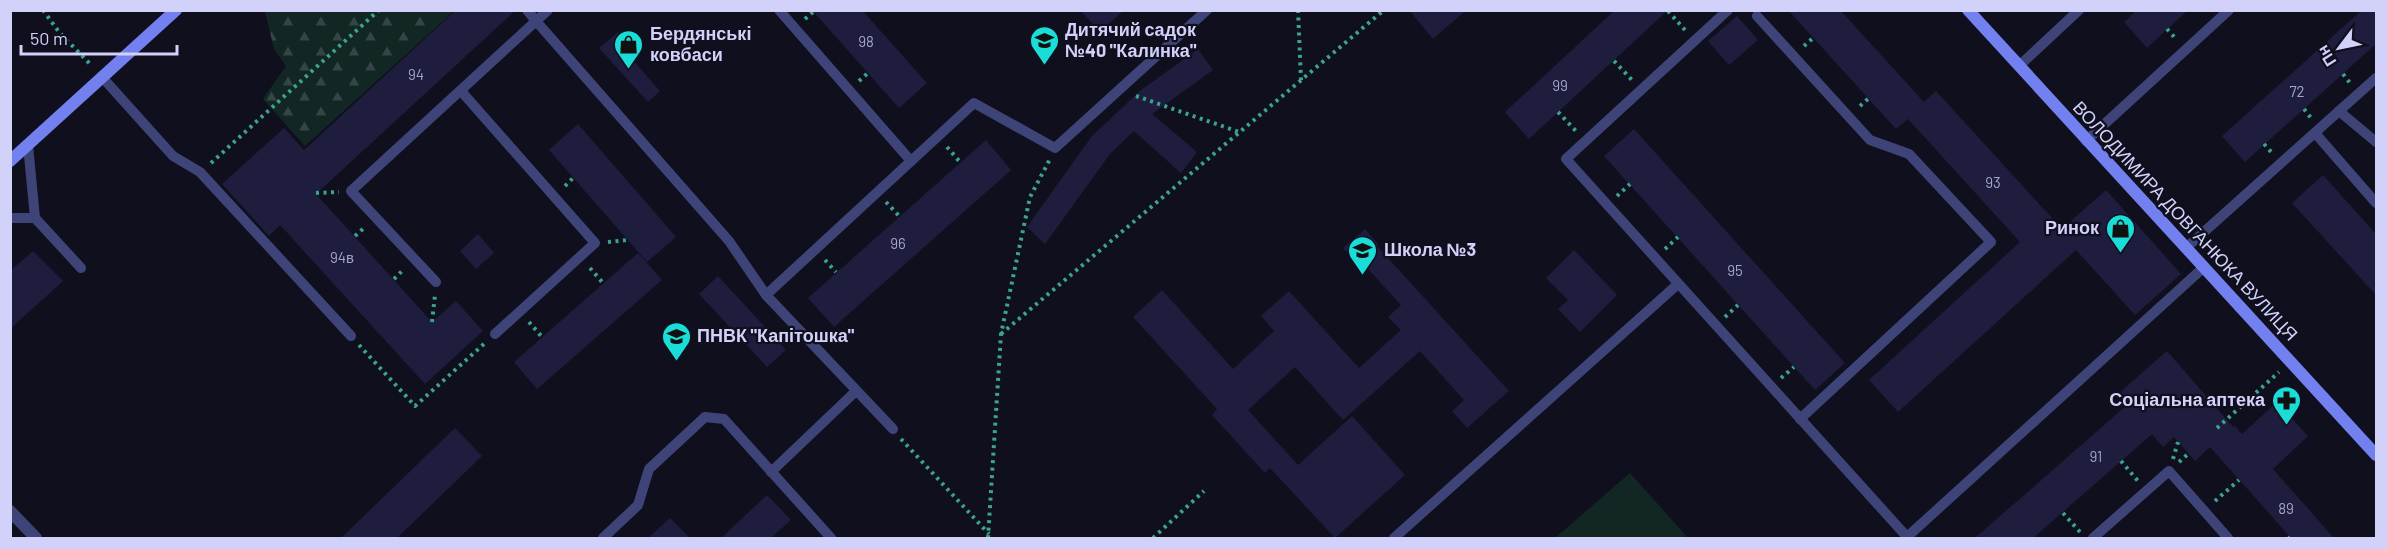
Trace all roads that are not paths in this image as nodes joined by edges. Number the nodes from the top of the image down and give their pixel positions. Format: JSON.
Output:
{"nodes":[{"id":1,"x":176,"y":10,"type":"edge"},
{"id":2,"x":527,"y":10,"type":"edge"},
{"id":3,"x":548,"y":10,"type":"edge"},
{"id":4,"x":779,"y":10,"type":"edge"},
{"id":5,"x":1208,"y":10,"type":"edge"},
{"id":6,"x":1728,"y":10,"type":"edge"},
{"id":7,"x":2079,"y":10,"type":"edge"},
{"id":8,"x":2229,"y":10,"type":"edge"},
{"id":9,"x":1757,"y":12,"type":"edge"},
{"id":10,"x":1976,"y":13,"type":"edge"},
{"id":11,"x":536,"y":21,"type":"junction"},
{"id":12,"x":2019,"y":66,"type":"junction"},
{"id":13,"x":102,"y":77,"type":"junction"},
{"id":14,"x":2376,"y":78,"type":"edge"},
{"id":15,"x":461,"y":91,"type":"junction"},
{"id":16,"x":2339,"y":111,"type":"junction"},
{"id":17,"x":2315,"y":133,"type":"junction"},
{"id":18,"x":2086,"y":141,"type":"junction"},
{"id":19,"x":2376,"y":142,"type":"edge"},
{"id":20,"x":28,"y":145,"type":"junction"},
{"id":21,"x":10,"y":161,"type":"edge"},
{"id":22,"x":911,"y":161,"type":"junction"},
{"id":23,"x":2376,"y":202,"type":"edge"},
{"id":24,"x":10,"y":218,"type":"edge"},
{"id":25,"x":35,"y":218,"type":"junction"},
{"id":26,"x":2186,"y":248,"type":"junction"},
{"id":27,"x":81,"y":268,"type":"dead end"},
{"id":28,"x":2203,"y":268,"type":"junction"},
{"id":29,"x":436,"y":282,"type":"road end"},
{"id":30,"x":1678,"y":284,"type":"junction"},
{"id":31,"x":766,"y":295,"type":"junction"},
{"id":32,"x":495,"y":334,"type":"road end"},
{"id":33,"x":351,"y":336,"type":"road end"},
{"id":34,"x":856,"y":391,"type":"junction"},
{"id":35,"x":1800,"y":419,"type":"junction"},
{"id":36,"x":892,"y":429,"type":"road end"},
{"id":37,"x":2376,"y":455,"type":"edge"},
{"id":38,"x":771,"y":472,"type":"junction"},
{"id":39,"x":10,"y":510,"type":"edge"},
{"id":40,"x":36,"y":538,"type":"edge"},
{"id":41,"x":603,"y":538,"type":"edge"},
{"id":42,"x":831,"y":538,"type":"edge"},
{"id":43,"x":1394,"y":538,"type":"edge"},
{"id":44,"x":1907,"y":538,"type":"edge"},
{"id":45,"x":2093,"y":538,"type":"edge"},
{"id":46,"x":2228,"y":538,"type":"edge"}],
"edges":[{"from":1,"to":13,"type":"main road"},
{"from":2,"to":11,"type":"lane"},
{"from":3,"to":11,"type":"lane"},
{"from":4,"to":22,"type":"lane"},
{"from":5,"to":22,"type":"lane"},
{"from":6,"to":30,"type":"lane"},
{"from":7,"to":12,"type":"lane"},
{"from":8,"to":18,"type":"lane"},
{"from":9,"to":35,"type":"lane"},
{"from":10,"to":12,"type":"main road","name":"ВОЛОДИМИРА ДОВГАНЮКА ВУЛИЦЯ"},
{"from":11,"to":15,"type":"lane"},
{"from":11,"to":31,"type":"lane"},
{"from":12,"to":18,"type":"main road","name":"ВОЛОДИМИРА ДОВГАНЮКА ВУЛИЦЯ"},
{"from":13,"to":20,"type":"main road"},
{"from":13,"to":33,"type":"lane"},
{"from":14,"to":16,"type":"lane"},
{"from":15,"to":29,"type":"lane"},
{"from":15,"to":32,"type":"lane"},
{"from":16,"to":17,"type":"lane"},
{"from":16,"to":19,"type":"lane"},
{"from":17,"to":23,"type":"lane"},
{"from":17,"to":26,"type":"lane"},
{"from":18,"to":26,"type":"main road","name":"ВОЛОДИМИРА ДОВГАНЮКА ВУЛИЦЯ"},
{"from":20,"to":21,"type":"main road"},
{"from":20,"to":25,"type":"lane"},
{"from":22,"to":31,"type":"lane"},
{"from":24,"to":25,"type":"lane"},
{"from":25,"to":27,"type":"lane"},
{"from":26,"to":28,"type":"main road","name":"ВОЛОДИМИРА ДОВГАНЮКА ВУЛИЦЯ"},
{"from":28,"to":37,"type":"main road","name":"ВОЛОДИМИРА ДОВГАНЮКА ВУЛИЦЯ"},
{"from":28,"to":44,"type":"lane"},
{"from":30,"to":35,"type":"lane"},
{"from":30,"to":43,"type":"lane"},
{"from":31,"to":34,"type":"lane"},
{"from":34,"to":36,"type":"lane"},
{"from":34,"to":38,"type":"lane"},
{"from":35,"to":44,"type":"lane"},
{"from":38,"to":41,"type":"lane"},
{"from":38,"to":42,"type":"lane"},
{"from":39,"to":40,"type":"street"},
{"from":45,"to":46,"type":"lane"}]}
